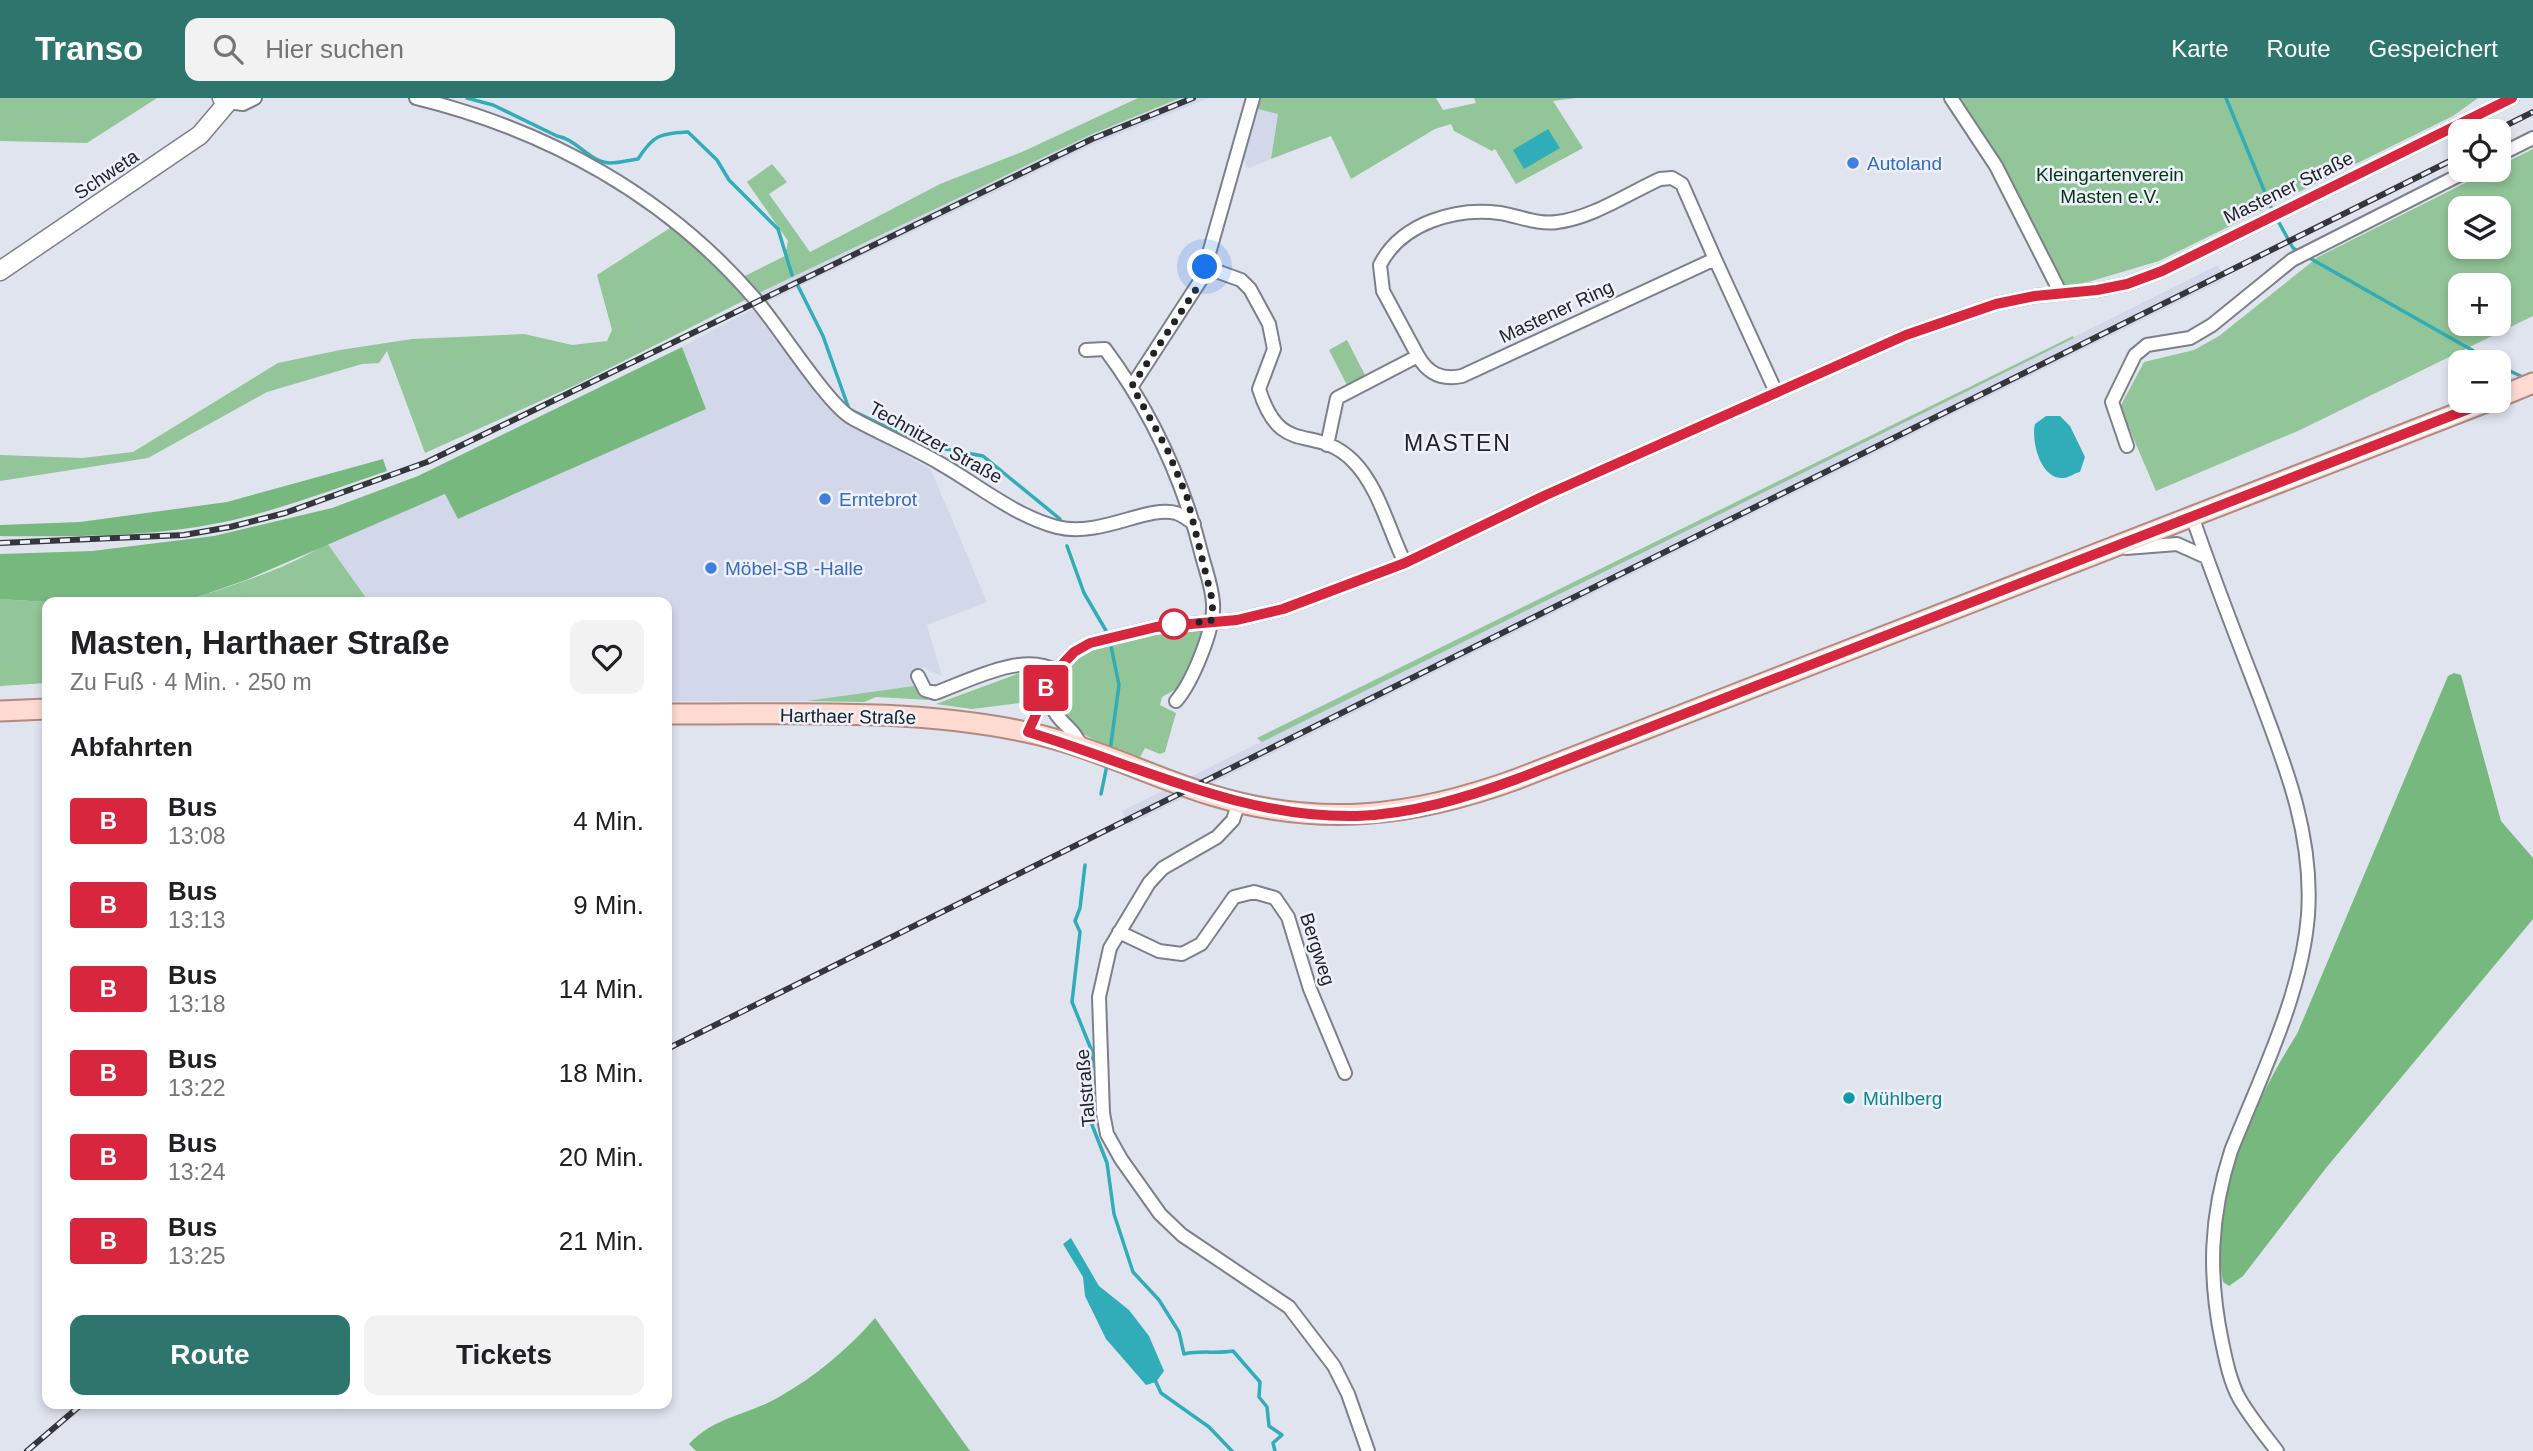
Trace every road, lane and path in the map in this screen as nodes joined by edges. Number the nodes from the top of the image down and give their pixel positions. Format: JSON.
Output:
{"nodes":[{"id":1,"x":255,"y":98,"type":"edge"},
{"id":2,"x":416,"y":98,"type":"edge"},
{"id":3,"x":1253,"y":98,"type":"edge"},
{"id":4,"x":1951,"y":98,"type":"edge"},
{"id":5,"x":2512,"y":98,"type":"edge"},
{"id":6,"x":225,"y":100,"type":"edge"},
{"id":7,"x":2533,"y":138,"type":"edge"},
{"id":8,"x":2511,"y":149,"type":"edge"},
{"id":9,"x":2448,"y":180,"type":"edge"},
{"id":10,"x":1715,"y":259,"type":"junction"},
{"id":11,"x":1205,"y":267,"type":"junction"},
{"id":12,"x":0,"y":271,"type":"edge"},
{"id":13,"x":2056,"y":294,"type":"junction"},
{"id":14,"x":1086,"y":350,"type":"dead end"},
{"id":15,"x":1418,"y":356,"type":"junction"},
{"id":16,"x":1132,"y":386,"type":"junction"},
{"id":17,"x":1776,"y":392,"type":"junction"},
{"id":18,"x":2457,"y":413,"type":"edge"},
{"id":19,"x":1327,"y":445,"type":"junction"},
{"id":20,"x":2127,"y":446,"type":"dead end"},
{"id":21,"x":2192,"y":516,"type":"junction"},
{"id":22,"x":1194,"y":524,"type":"junction"},
{"id":23,"x":2086,"y":556,"type":"junction"},
{"id":24,"x":2206,"y":557,"type":"junction"},
{"id":25,"x":1405,"y":563,"type":"junction"},
{"id":26,"x":1211,"y":621,"type":"junction"},
{"id":27,"x":1056,"y":671,"type":"junction"},
{"id":28,"x":918,"y":676,"type":"dead end"},
{"id":29,"x":1048,"y":684,"type":"junction"},
{"id":30,"x":1176,"y":701,"type":"dead end"},
{"id":31,"x":42,"y":709,"type":"edge"},
{"id":32,"x":0,"y":710,"type":"edge"},
{"id":33,"x":672,"y":714,"type":"edge"},
{"id":34,"x":1028,"y":732,"type":"junction"},
{"id":35,"x":1099,"y":754,"type":"junction"},
{"id":36,"x":1239,"y":802,"type":"junction"},
{"id":37,"x":1119,"y":932,"type":"junction"},
{"id":38,"x":1345,"y":1073,"type":"dead end"},
{"id":39,"x":1368,"y":1451,"type":"edge"},
{"id":40,"x":2277,"y":1451,"type":"edge"}],
"edges":[{"from":1,"to":6,"type":"street"},
{"from":2,"to":22,"type":"street","name":"Technitzer Straße"},
{"from":3,"to":11,"type":"street"},
{"from":4,"to":13,"type":"street"},
{"from":5,"to":13,"type":"street","name":"Mastener Straße"},
{"from":6,"to":12,"type":"street","name":"Schweta"},
{"from":7,"to":8,"type":"street"},
{"from":9,"to":20,"type":"street"},
{"from":10,"to":15,"type":"street","name":"Mastener Ring"},
{"from":10,"to":15,"type":"street","name":"Mastener Ring"},
{"from":10,"to":17,"type":"street","name":"Mastener Ring"},
{"from":11,"to":16,"type":"street"},
{"from":11,"to":19,"type":"street"},
{"from":13,"to":17,"type":"street"},
{"from":14,"to":16,"type":"street"},
{"from":15,"to":19,"type":"street"},
{"from":16,"to":22,"type":"street"},
{"from":17,"to":25,"type":"street"},
{"from":18,"to":21,"type":"main road","name":"Harthaer Straße"},
{"from":19,"to":25,"type":"street"},
{"from":21,"to":23,"type":"main road","name":"Harthaer Straße"},
{"from":21,"to":24,"type":"street"},
{"from":22,"to":26,"type":"street"},
{"from":23,"to":24,"type":"street"},
{"from":23,"to":36,"type":"main road","name":"Harthaer Straße"},
{"from":24,"to":40,"type":"street"},
{"from":25,"to":26,"type":"street"},
{"from":26,"to":27,"type":"street"},
{"from":26,"to":30,"type":"street"},
{"from":27,"to":28,"type":"street","name":"Harthaer Straße"},
{"from":27,"to":29,"type":"street"},
{"from":29,"to":34,"type":"street"},
{"from":29,"to":35,"type":"street"},
{"from":31,"to":32,"type":"main road"},
{"from":33,"to":34,"type":"main road","name":"Harthaer Straße"},
{"from":34,"to":35,"type":"main road","name":"Harthaer Straße"},
{"from":35,"to":36,"type":"main road","name":"Harthaer Straße"},
{"from":36,"to":37,"type":"street","name":"Talstraße"},
{"from":37,"to":38,"type":"street","name":"Bergweg"},
{"from":37,"to":39,"type":"street","name":"Talstraße"}]}
